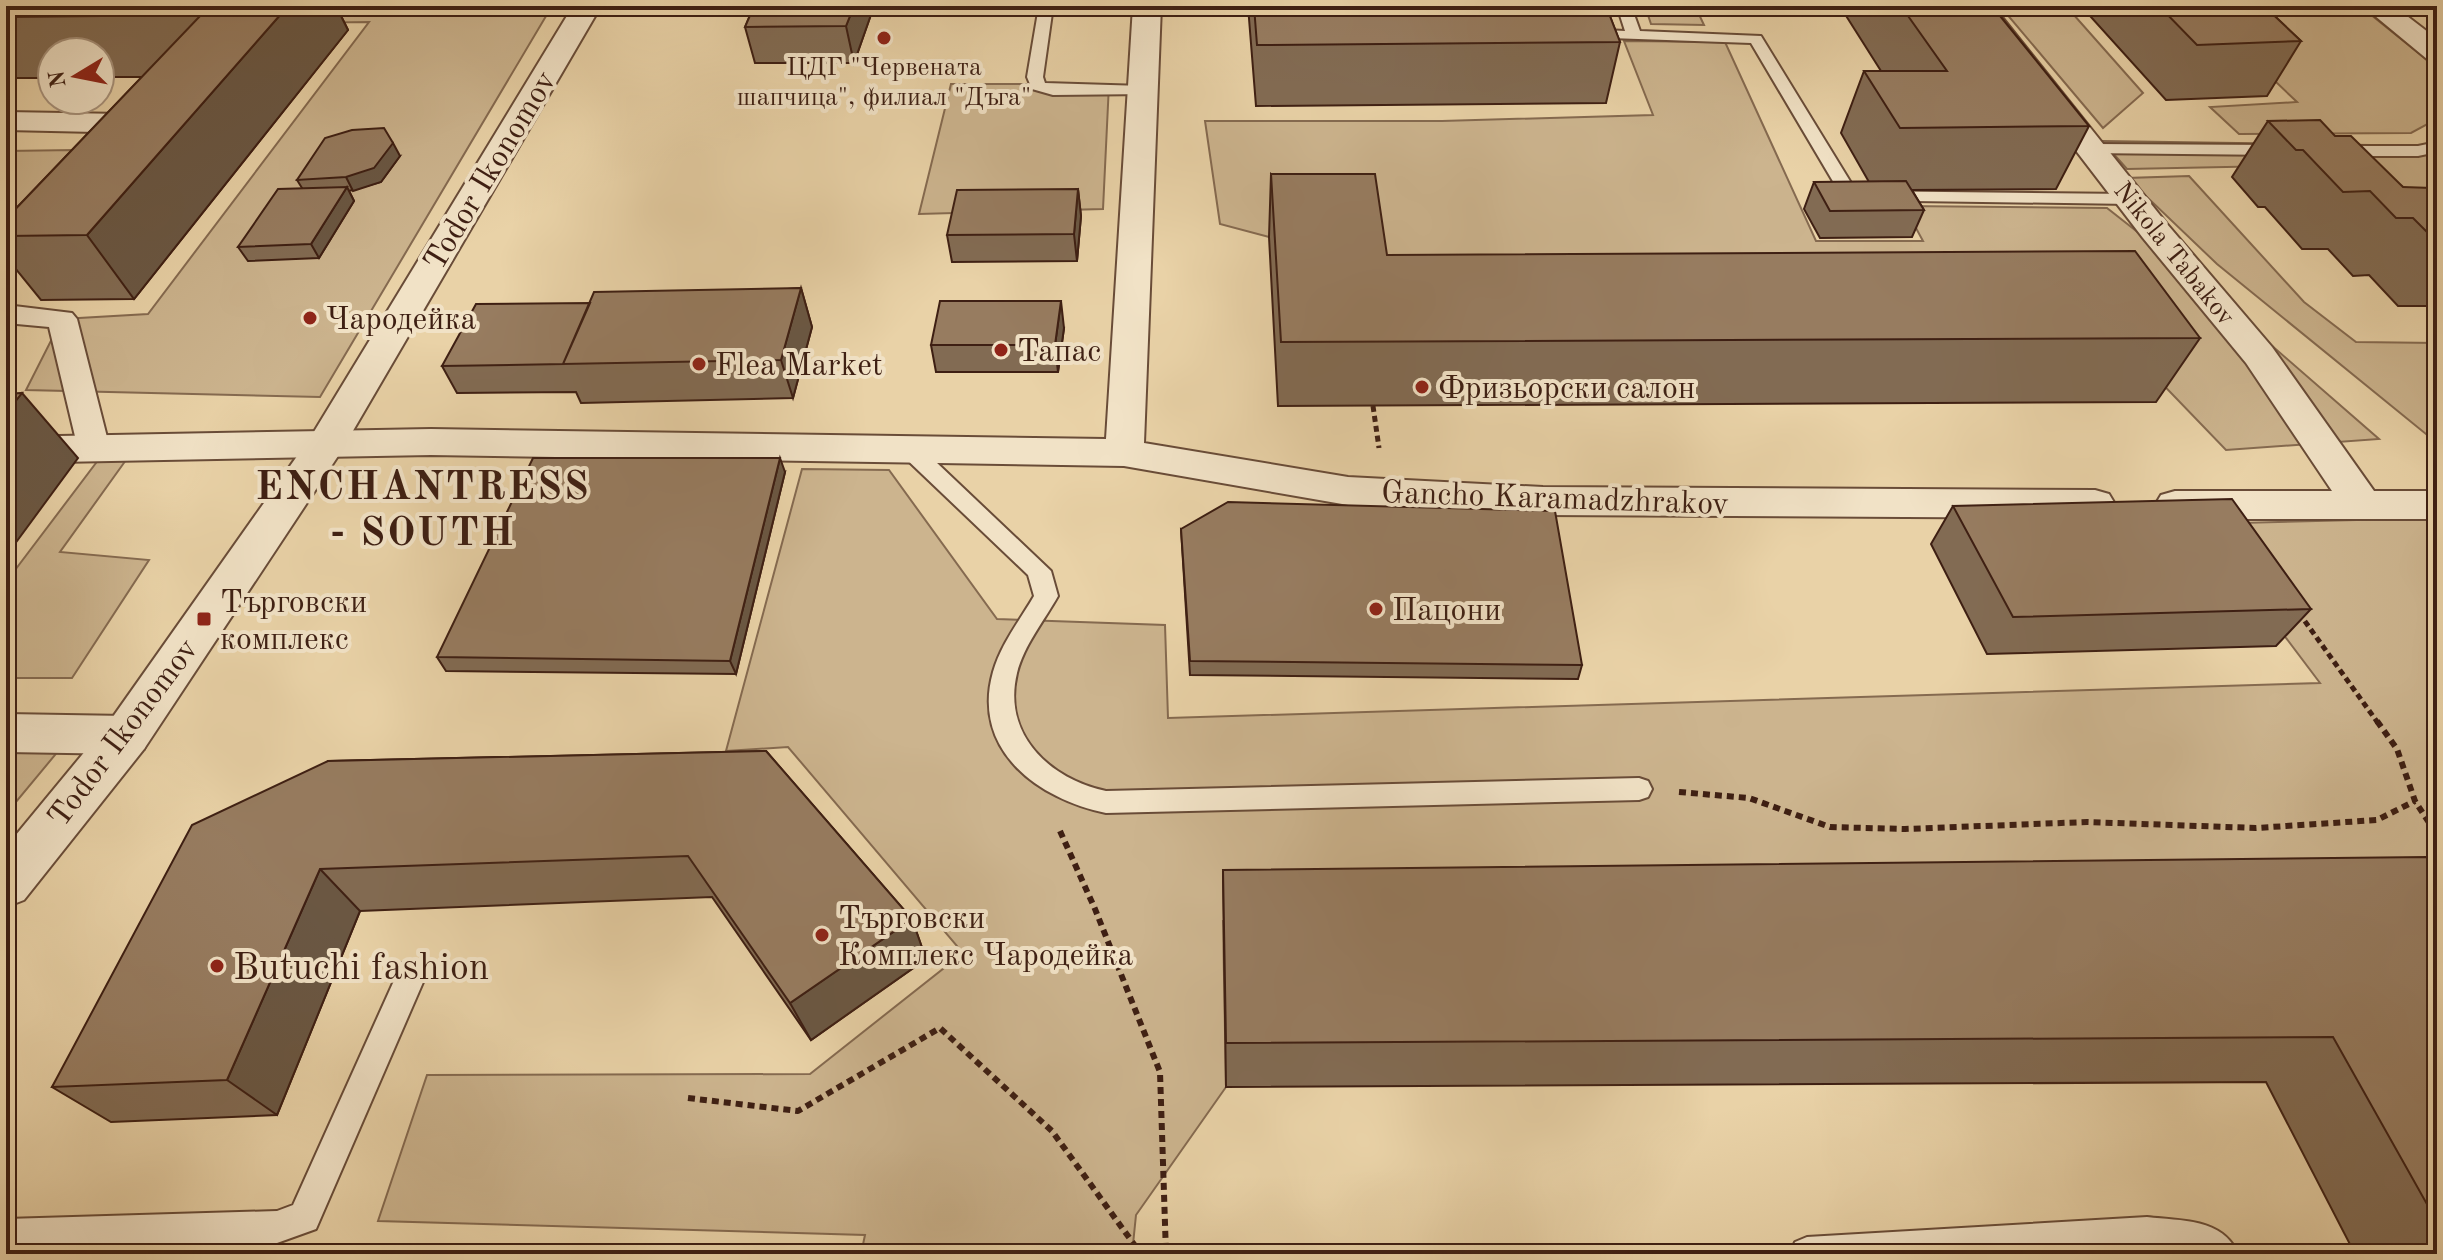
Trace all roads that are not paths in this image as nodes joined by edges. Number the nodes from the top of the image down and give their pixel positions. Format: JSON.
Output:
{"nodes":[{"id":1,"x":587,"y":6,"type":"edge"},
{"id":2,"x":1046,"y":6,"type":"edge"},
{"id":3,"x":1147,"y":6,"type":"edge"},
{"id":4,"x":1624,"y":6,"type":"edge"},
{"id":5,"x":1979,"y":6,"type":"edge"},
{"id":6,"x":2377,"y":6,"type":"edge"},
{"id":7,"x":1571,"y":34,"type":"edge"},
{"id":8,"x":1634,"y":35,"type":"junction"},
{"id":9,"x":2437,"y":53,"type":"edge"},
{"id":10,"x":1143,"y":91,"type":"junction"},
{"id":11,"x":6,"y":121,"type":"edge"},
{"id":12,"x":2437,"y":147,"type":"edge"},
{"id":13,"x":2092,"y":149,"type":"junction"},
{"id":14,"x":2294,"y":150,"type":"edge"},
{"id":15,"x":2325,"y":151,"type":"edge"},
{"id":16,"x":80,"y":164,"type":"edge"},
{"id":17,"x":2131,"y":199,"type":"junction"},
{"id":18,"x":6,"y":314,"type":"edge"},
{"id":19,"x":326,"y":444,"type":"junction"},
{"id":20,"x":94,"y":449,"type":"junction"},
{"id":21,"x":909,"y":449,"type":"junction"},
{"id":22,"x":6,"y":450,"type":"edge"},
{"id":23,"x":1124,"y":453,"type":"junction"},
{"id":24,"x":2437,"y":505,"type":"edge"},
{"id":25,"x":2363,"y":506,"type":"junction"},
{"id":26,"x":6,"y":733,"type":"edge"},
{"id":27,"x":127,"y":735,"type":"junction"},
{"id":28,"x":1639,"y":789,"type":"road end"},
{"id":29,"x":6,"y":884,"type":"edge"},
{"id":30,"x":412,"y":973,"type":"dead end"},
{"id":31,"x":6,"y":1235,"type":"edge"},
{"id":32,"x":1807,"y":1254,"type":"edge"},
{"id":33,"x":2221,"y":1254,"type":"edge"}],
"edges":[{"from":1,"to":19,"type":"street","name":"Todor Ikonomov"},
{"from":2,"to":10,"type":"lane"},
{"from":3,"to":10,"type":"street"},
{"from":4,"to":8,"type":"lane"},
{"from":5,"to":13,"type":"street","name":"Nikola Tabakov"},
{"from":6,"to":9,"type":"street"},
{"from":7,"to":8,"type":"lane"},
{"from":8,"to":17,"type":"lane"},
{"from":10,"to":23,"type":"street"},
{"from":11,"to":16,"type":"street"},
{"from":12,"to":15,"type":"lane"},
{"from":13,"to":14,"type":"lane"},
{"from":13,"to":17,"type":"street","name":"Nikola Tabakov"},
{"from":17,"to":25,"type":"street","name":"Nikola Tabakov"},
{"from":18,"to":20,"type":"street"},
{"from":19,"to":20,"type":"street","name":"Gancho Karamadzhrakov"},
{"from":19,"to":21,"type":"street","name":"Gancho Karamadzhrakov"},
{"from":19,"to":27,"type":"street","name":"Todor Ikonomov"},
{"from":20,"to":22,"type":"street","name":"Gancho Karamadzhrakov"},
{"from":21,"to":23,"type":"street","name":"Gancho Karamadzhrakov"},
{"from":21,"to":28,"type":"lane"},
{"from":23,"to":25,"type":"street","name":"Gancho Karamadzhrakov"},
{"from":24,"to":25,"type":"street","name":"Gancho Karamadzhrakov"},
{"from":26,"to":27,"type":"street"},
{"from":27,"to":29,"type":"street","name":"Todor Ikonomov"},
{"from":30,"to":31,"type":"lane"},
{"from":32,"to":33,"type":"lane"}]}
